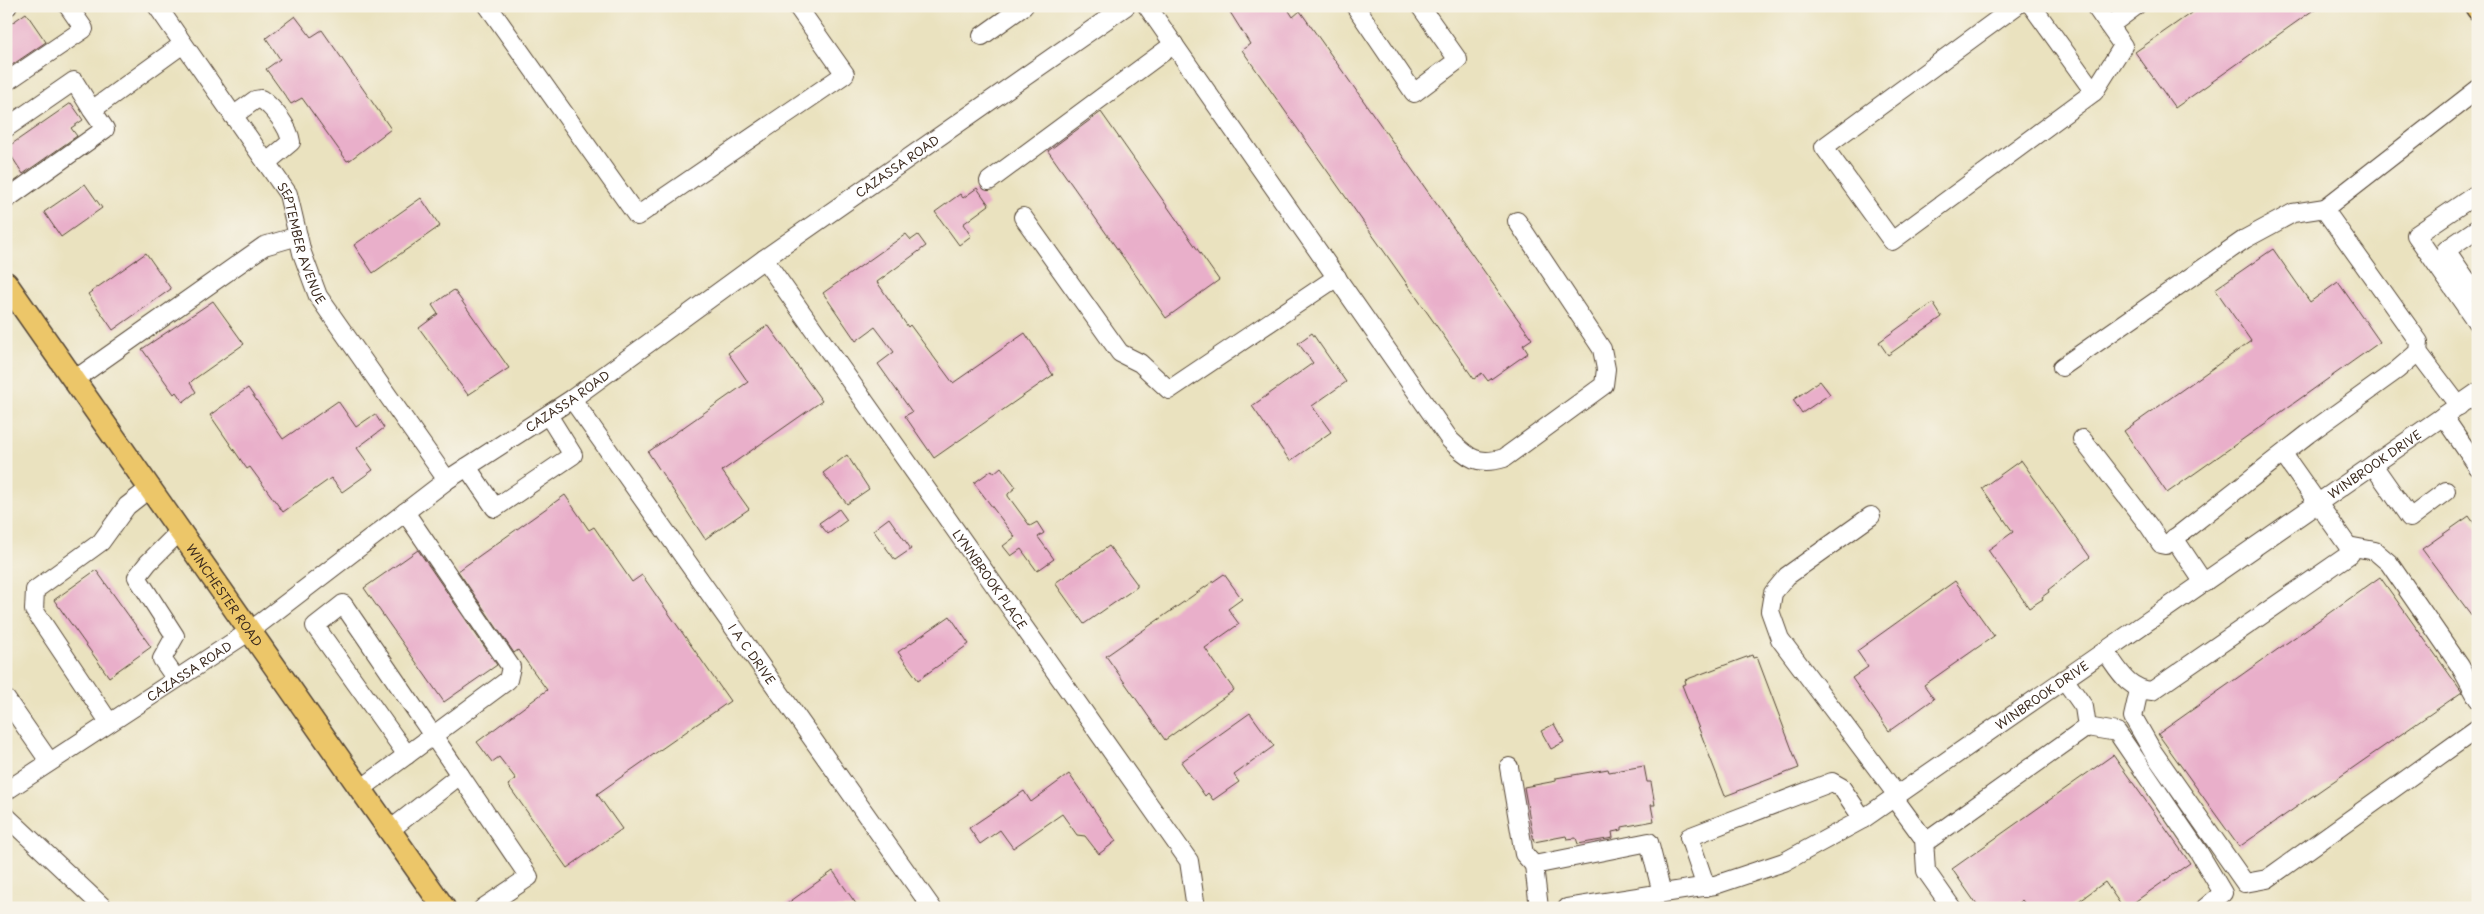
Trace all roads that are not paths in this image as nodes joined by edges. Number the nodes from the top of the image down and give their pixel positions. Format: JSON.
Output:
{"nodes":[{"id":1,"x":68,"y":6,"type":"edge"},
{"id":2,"x":157,"y":6,"type":"edge"},
{"id":3,"x":488,"y":6,"type":"edge"},
{"id":4,"x":796,"y":6,"type":"edge"},
{"id":5,"x":1024,"y":6,"type":"edge"},
{"id":6,"x":1126,"y":6,"type":"edge"},
{"id":7,"x":1147,"y":6,"type":"edge"},
{"id":8,"x":1355,"y":6,"type":"edge"},
{"id":9,"x":1420,"y":6,"type":"edge"},
{"id":10,"x":2016,"y":6,"type":"edge"},
{"id":11,"x":2032,"y":6,"type":"edge"},
{"id":12,"x":2095,"y":6,"type":"edge"},
{"id":13,"x":2136,"y":6,"type":"edge"},
{"id":14,"x":2109,"y":26,"type":"junction"},
{"id":15,"x":982,"y":36,"type":"dead end"},
{"id":16,"x":183,"y":44,"type":"junction"},
{"id":17,"x":1174,"y":44,"type":"junction"},
{"id":18,"x":6,"y":82,"type":"edge"},
{"id":19,"x":2478,"y":89,"type":"edge"},
{"id":20,"x":2094,"y":92,"type":"junction"},
{"id":21,"x":92,"y":110,"type":"junction"},
{"id":22,"x":233,"y":116,"type":"junction"},
{"id":23,"x":6,"y":128,"type":"edge"},
{"id":24,"x":266,"y":163,"type":"junction"},
{"id":25,"x":988,"y":181,"type":"dead end"},
{"id":26,"x":2478,"y":193,"type":"edge"},
{"id":27,"x":7,"y":198,"type":"edge"},
{"id":28,"x":2324,"y":208,"type":"junction"},
{"id":29,"x":1023,"y":217,"type":"dead end"},
{"id":30,"x":1517,"y":221,"type":"dead end"},
{"id":31,"x":2478,"y":228,"type":"edge"},
{"id":32,"x":298,"y":236,"type":"junction"},
{"id":33,"x":764,"y":259,"type":"junction"},
{"id":34,"x":1336,"y":276,"type":"junction"},
{"id":35,"x":6,"y":283,"type":"edge"},
{"id":36,"x":2478,"y":290,"type":"edge"},
{"id":37,"x":2478,"y":324,"type":"edge"},
{"id":38,"x":2418,"y":352,"type":"junction"},
{"id":39,"x":2062,"y":367,"type":"dead end"},
{"id":40,"x":74,"y":380,"type":"junction"},
{"id":41,"x":2478,"y":392,"type":"edge"},
{"id":42,"x":572,"y":399,"type":"junction"},
{"id":43,"x":2459,"y":406,"type":"junction"},
{"id":44,"x":548,"y":415,"type":"junction"},
{"id":45,"x":2443,"y":416,"type":"junction"},
{"id":46,"x":2082,"y":439,"type":"dead end"},
{"id":47,"x":2283,"y":454,"type":"junction"},
{"id":48,"x":2373,"y":465,"type":"junction"},
{"id":49,"x":467,"y":467,"type":"junction"},
{"id":50,"x":2478,"y":467,"type":"edge"},
{"id":51,"x":447,"y":480,"type":"junction"},
{"id":52,"x":150,"y":488,"type":"junction"},
{"id":53,"x":2446,"y":492,"type":"dead end"},
{"id":54,"x":2317,"y":504,"type":"junction"},
{"id":55,"x":405,"y":512,"type":"junction"},
{"id":56,"x":1871,"y":516,"type":"dead end"},
{"id":57,"x":180,"y":531,"type":"junction"},
{"id":58,"x":2174,"y":538,"type":"junction"},
{"id":59,"x":2348,"y":546,"type":"junction"},
{"id":60,"x":2204,"y":583,"type":"junction"},
{"id":61,"x":250,"y":631,"type":"junction"},
{"id":62,"x":2106,"y":651,"type":"junction"},
{"id":63,"x":176,"y":679,"type":"junction"},
{"id":64,"x":2064,"y":679,"type":"junction"},
{"id":65,"x":2139,"y":690,"type":"junction"},
{"id":66,"x":2478,"y":698,"type":"edge"},
{"id":67,"x":6,"y":700,"type":"edge"},
{"id":68,"x":109,"y":722,"type":"junction"},
{"id":69,"x":2087,"y":728,"type":"junction"},
{"id":70,"x":2478,"y":728,"type":"edge"},
{"id":71,"x":432,"y":734,"type":"junction"},
{"id":72,"x":407,"y":755,"type":"junction"},
{"id":73,"x":49,"y":761,"type":"junction"},
{"id":74,"x":1509,"y":767,"type":"dead end"},
{"id":75,"x":460,"y":775,"type":"junction"},
{"id":76,"x":361,"y":789,"type":"junction"},
{"id":77,"x":6,"y":791,"type":"edge"},
{"id":78,"x":1896,"y":796,"type":"junction"},
{"id":79,"x":6,"y":816,"type":"edge"},
{"id":80,"x":1862,"y":819,"type":"junction"},
{"id":81,"x":390,"y":830,"type":"junction"},
{"id":82,"x":1924,"y":839,"type":"junction"},
{"id":83,"x":1534,"y":865,"type":"junction"},
{"id":84,"x":1706,"y":887,"type":"junction"},
{"id":85,"x":1662,"y":893,"type":"junction"},
{"id":86,"x":104,"y":908,"type":"edge"},
{"id":87,"x":444,"y":908,"type":"edge"},
{"id":88,"x":483,"y":908,"type":"edge"},
{"id":89,"x":932,"y":908,"type":"edge"},
{"id":90,"x":1196,"y":908,"type":"edge"},
{"id":91,"x":1539,"y":908,"type":"edge"},
{"id":92,"x":1567,"y":908,"type":"edge"},
{"id":93,"x":1952,"y":908,"type":"edge"},
{"id":94,"x":2205,"y":908,"type":"edge"}],
"edges":[{"from":1,"to":18,"type":"street"},
{"from":2,"to":16,"type":"street","name":"SEPTEMBER AVENUE"},
{"from":3,"to":4,"type":"street"},
{"from":5,"to":15,"type":"street"},
{"from":6,"to":33,"type":"street","name":"CAZASSA ROAD"},
{"from":7,"to":17,"type":"street"},
{"from":8,"to":9,"type":"street"},
{"from":10,"to":20,"type":"street"},
{"from":11,"to":20,"type":"street"},
{"from":12,"to":14,"type":"street"},
{"from":13,"to":14,"type":"street"},
{"from":14,"to":20,"type":"street"},
{"from":16,"to":21,"type":"street"},
{"from":16,"to":22,"type":"street","name":"SEPTEMBER AVENUE"},
{"from":17,"to":25,"type":"street"},
{"from":17,"to":34,"type":"street"},
{"from":19,"to":28,"type":"street"},
{"from":21,"to":23,"type":"street"},
{"from":21,"to":27,"type":"street"},
{"from":22,"to":24,"type":"street","name":"SEPTEMBER AVENUE"},
{"from":22,"to":24,"type":"street"},
{"from":24,"to":32,"type":"street","name":"SEPTEMBER AVENUE"},
{"from":26,"to":37,"type":"street"},
{"from":28,"to":38,"type":"street"},
{"from":28,"to":39,"type":"street"},
{"from":29,"to":34,"type":"street"},
{"from":30,"to":34,"type":"street"},
{"from":31,"to":36,"type":"street"},
{"from":32,"to":40,"type":"street"},
{"from":32,"to":51,"type":"street","name":"SEPTEMBER AVENUE"},
{"from":33,"to":42,"type":"street","name":"CAZASSA ROAD"},
{"from":33,"to":90,"type":"street","name":"LYNNBROOK PLACE"},
{"from":35,"to":40,"type":"main road","name":"WINCHESTER ROAD"},
{"from":38,"to":43,"type":"street"},
{"from":38,"to":47,"type":"street"},
{"from":40,"to":52,"type":"main road","name":"WINCHESTER ROAD"},
{"from":41,"to":43,"type":"street","name":"WINBROOK DRIVE"},
{"from":42,"to":44,"type":"street","name":"CAZASSA ROAD"},
{"from":42,"to":89,"type":"street","name":"I A C DRIVE"},
{"from":43,"to":45,"type":"street","name":"WINBROOK DRIVE"},
{"from":44,"to":49,"type":"street","name":"CAZASSA ROAD"},
{"from":44,"to":49,"type":"street"},
{"from":45,"to":48,"type":"street","name":"WINBROOK DRIVE"},
{"from":45,"to":50,"type":"street"},
{"from":46,"to":58,"type":"street"},
{"from":47,"to":54,"type":"street"},
{"from":47,"to":58,"type":"street"},
{"from":48,"to":53,"type":"street"},
{"from":48,"to":54,"type":"street","name":"WINBROOK DRIVE"},
{"from":49,"to":51,"type":"street","name":"CAZASSA ROAD"},
{"from":51,"to":55,"type":"street","name":"CAZASSA ROAD"},
{"from":52,"to":57,"type":"main road","name":"WINCHESTER ROAD"},
{"from":52,"to":68,"type":"street"},
{"from":54,"to":59,"type":"street"},
{"from":54,"to":60,"type":"street","name":"WINBROOK DRIVE"},
{"from":55,"to":61,"type":"street","name":"CAZASSA ROAD"},
{"from":55,"to":71,"type":"street"},
{"from":56,"to":78,"type":"street"},
{"from":57,"to":61,"type":"main road","name":"WINCHESTER ROAD"},
{"from":57,"to":63,"type":"street"},
{"from":58,"to":60,"type":"street"},
{"from":59,"to":65,"type":"street"},
{"from":59,"to":66,"type":"street"},
{"from":60,"to":62,"type":"street","name":"WINBROOK DRIVE"},
{"from":61,"to":63,"type":"street","name":"CAZASSA ROAD"},
{"from":61,"to":76,"type":"main road","name":"WINCHESTER ROAD"},
{"from":62,"to":64,"type":"street","name":"WINBROOK DRIVE"},
{"from":62,"to":65,"type":"street"},
{"from":63,"to":68,"type":"street","name":"CAZASSA ROAD"},
{"from":64,"to":69,"type":"street"},
{"from":64,"to":78,"type":"street","name":"WINBROOK DRIVE"},
{"from":65,"to":70,"type":"street"},
{"from":67,"to":73,"type":"street"},
{"from":68,"to":73,"type":"street","name":"CAZASSA ROAD"},
{"from":69,"to":82,"type":"street"},
{"from":69,"to":94,"type":"street"},
{"from":71,"to":72,"type":"street"},
{"from":71,"to":72,"type":"street"},
{"from":71,"to":75,"type":"street"},
{"from":72,"to":76,"type":"street"},
{"from":73,"to":77,"type":"street","name":"CAZASSA ROAD"},
{"from":74,"to":83,"type":"street"},
{"from":75,"to":81,"type":"street"},
{"from":75,"to":88,"type":"street"},
{"from":76,"to":81,"type":"main road","name":"WINCHESTER ROAD"},
{"from":78,"to":80,"type":"street","name":"WINBROOK DRIVE"},
{"from":78,"to":82,"type":"street"},
{"from":79,"to":86,"type":"street"},
{"from":80,"to":84,"type":"street","name":"WINBROOK DRIVE"},
{"from":80,"to":84,"type":"street"},
{"from":81,"to":87,"type":"main road","name":"WINCHESTER ROAD"},
{"from":82,"to":93,"type":"street"},
{"from":83,"to":85,"type":"street"},
{"from":83,"to":91,"type":"street"},
{"from":84,"to":85,"type":"street","name":"WINBROOK DRIVE"},
{"from":85,"to":92,"type":"street","name":"WINBROOK DRIVE"}]}
